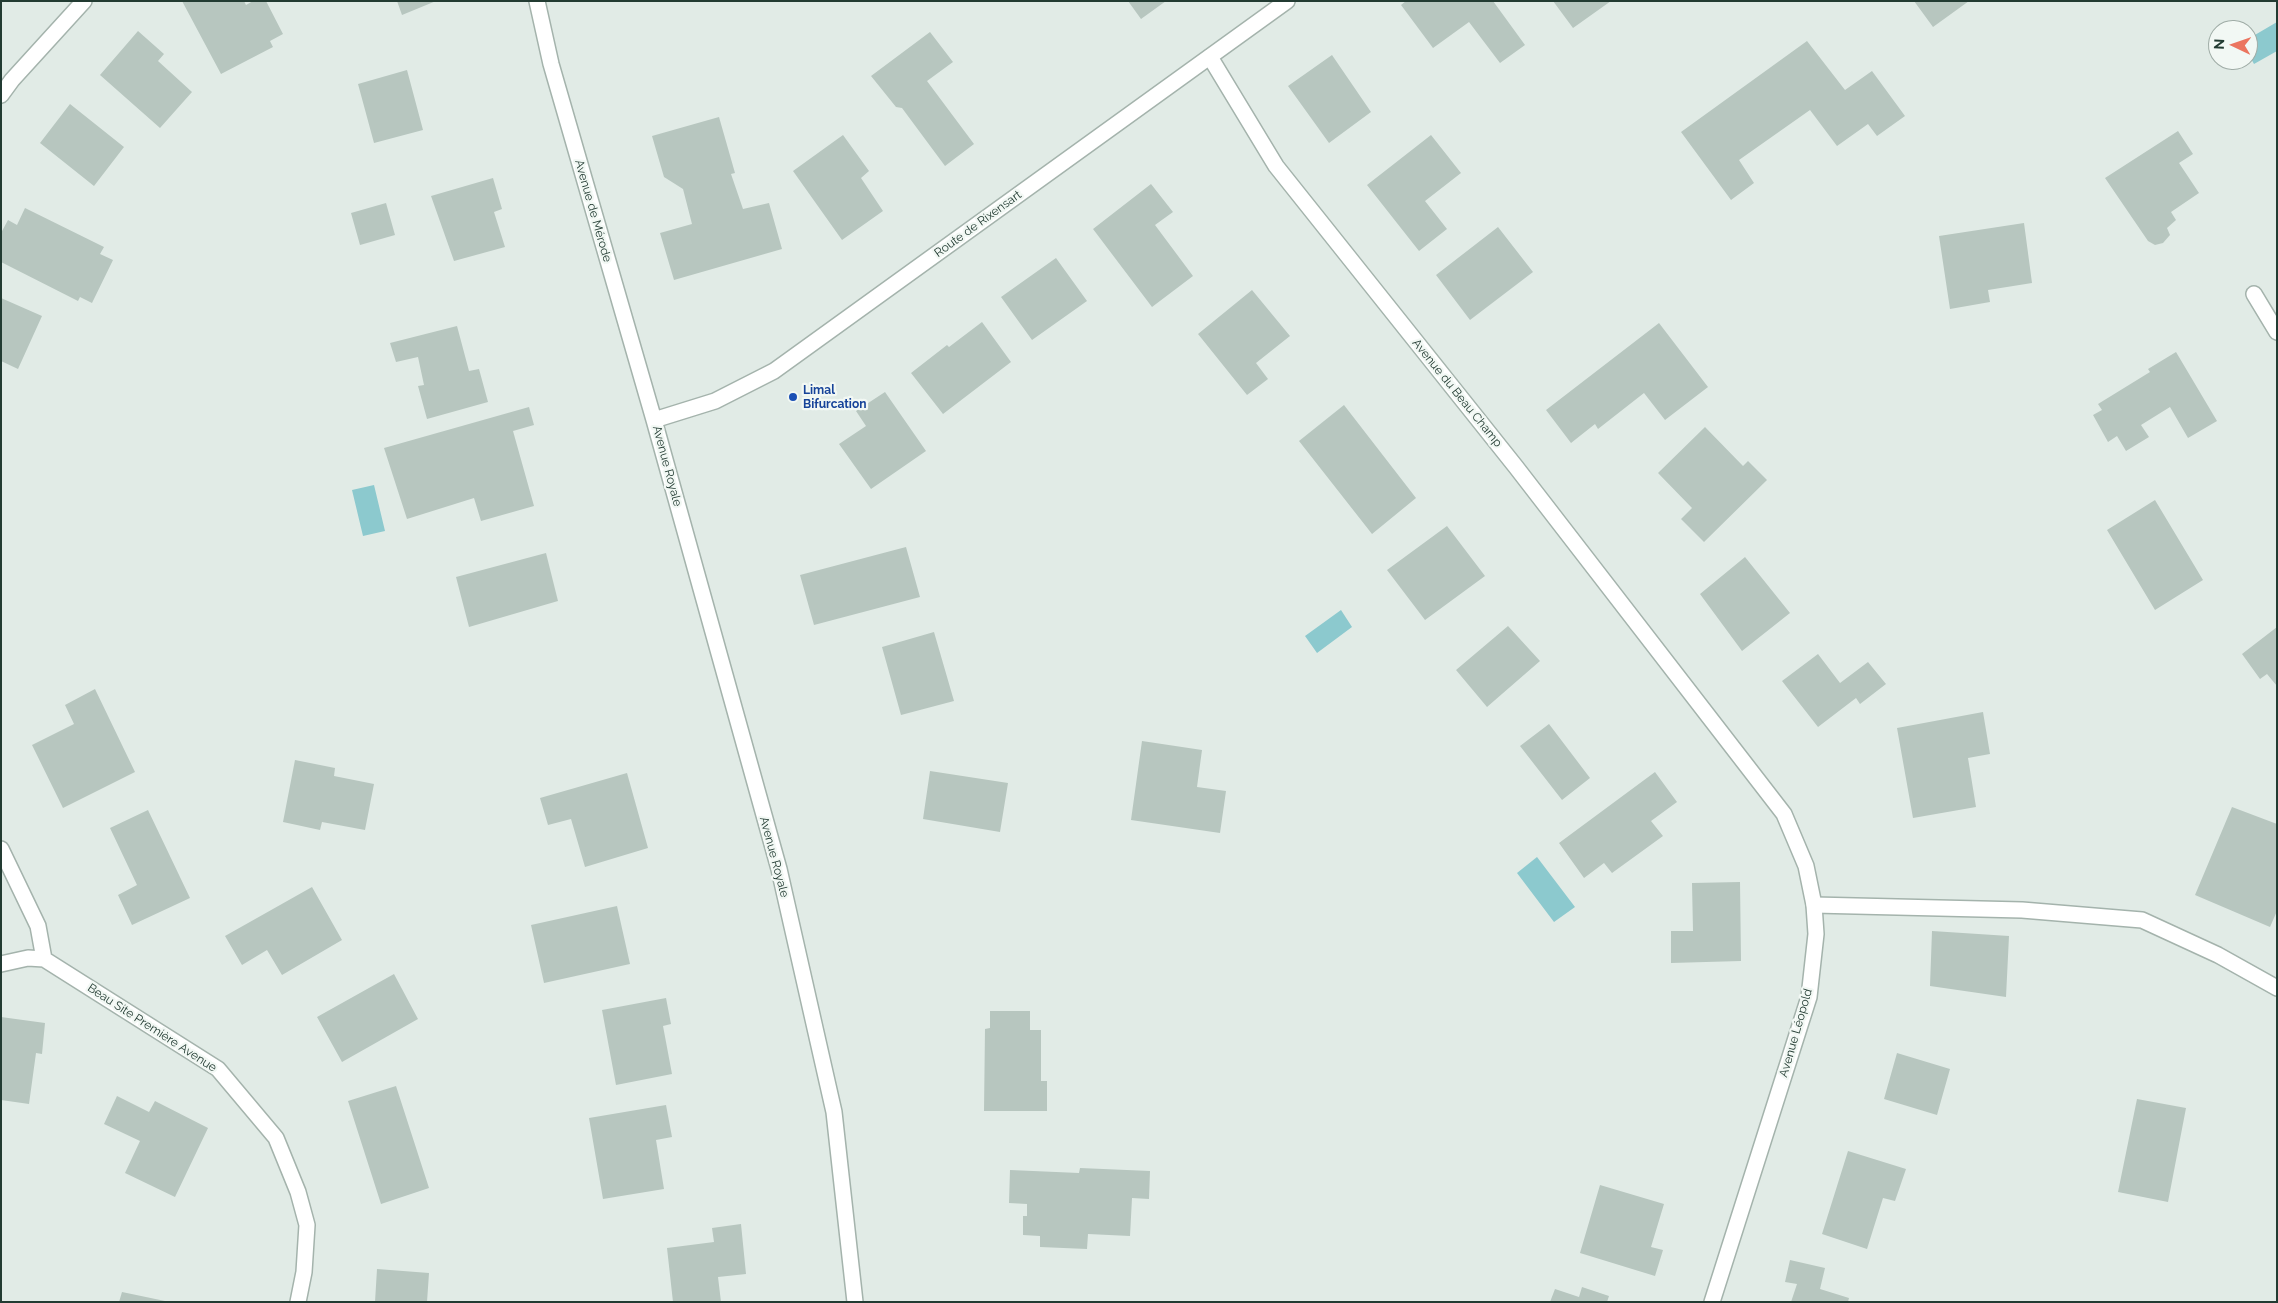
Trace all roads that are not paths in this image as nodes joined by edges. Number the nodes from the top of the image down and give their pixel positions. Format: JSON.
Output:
{"nodes":[{"id":1,"x":84,"y":1,"type":"edge"},
{"id":2,"x":537,"y":1,"type":"edge"},
{"id":3,"x":1288,"y":1,"type":"edge"},
{"id":4,"x":1210,"y":57,"type":"junction"},
{"id":5,"x":1,"y":95,"type":"edge"},
{"id":6,"x":2254,"y":294,"type":"dead end"},
{"id":7,"x":2277,"y":332,"type":"edge"},
{"id":8,"x":654,"y":420,"type":"junction"},
{"id":9,"x":1712,"y":724,"type":"joint"},
{"id":10,"x":1,"y":849,"type":"edge"},
{"id":11,"x":1814,"y":906,"type":"junction"},
{"id":12,"x":44,"y":959,"type":"junction"},
{"id":13,"x":1,"y":964,"type":"edge"},
{"id":14,"x":2277,"y":988,"type":"edge"},
{"id":15,"x":298,"y":1302,"type":"edge"},
{"id":16,"x":855,"y":1302,"type":"edge"},
{"id":17,"x":1712,"y":1302,"type":"edge"}],
"edges":[{"from":1,"to":5,"type":"street"},
{"from":2,"to":8,"type":"street","name":"Avenue de Mérode"},
{"from":3,"to":4,"type":"street","name":"Route de Rixensart"},
{"from":4,"to":8,"type":"street","name":"Route de Rixensart"},
{"from":4,"to":9,"type":"street","name":"Avenue du Beau Champ"},
{"from":6,"to":7,"type":"street"},
{"from":8,"to":16,"type":"street","name":"Avenue Royale"},
{"from":9,"to":11,"type":"street","name":"Avenue Léopold"},
{"from":10,"to":12,"type":"street"},
{"from":11,"to":14,"type":"street"},
{"from":11,"to":17,"type":"street","name":"Avenue Léopold"},
{"from":12,"to":13,"type":"street"},
{"from":12,"to":15,"type":"street","name":"Beau Site Première Avenue"}]}
